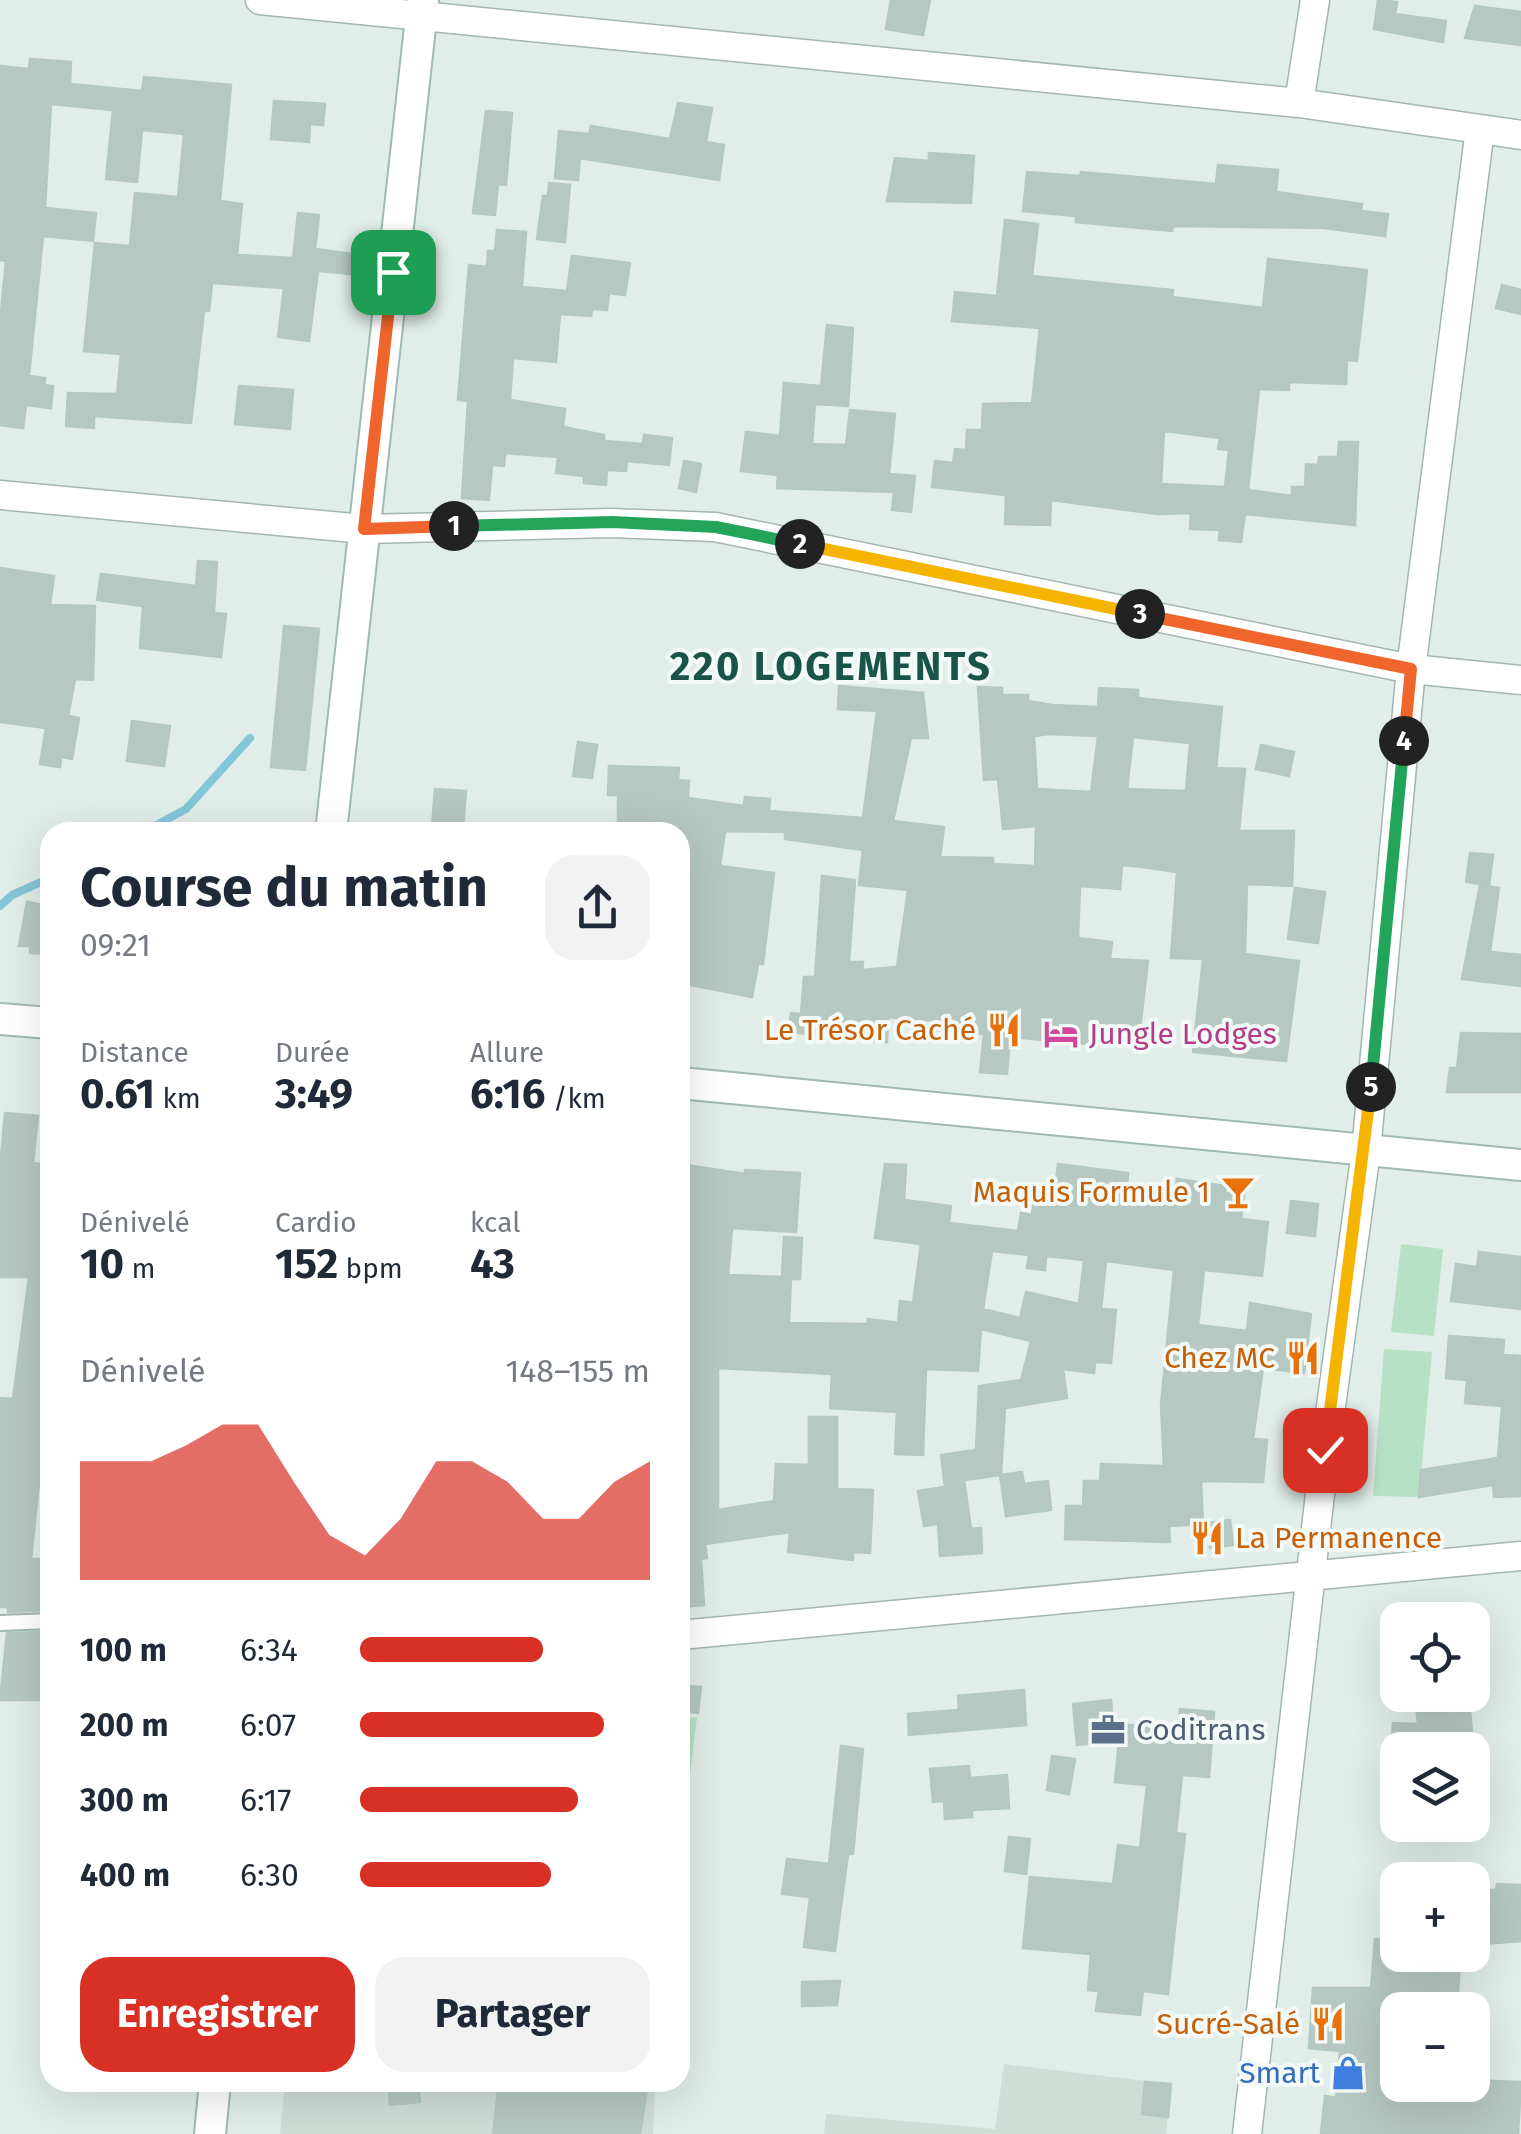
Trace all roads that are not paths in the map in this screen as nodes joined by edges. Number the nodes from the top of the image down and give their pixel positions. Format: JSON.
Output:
{"nodes":[{"id":1,"x":260,"y":0,"type":"edge"},
{"id":2,"x":1315,"y":0,"type":"edge"},
{"id":3,"x":422,"y":8,"type":"edge"},
{"id":4,"x":1299,"y":103,"type":"junction"},
{"id":5,"x":1480,"y":129,"type":"junction"},
{"id":6,"x":1521,"y":135,"type":"edge"},
{"id":7,"x":0,"y":495,"type":"edge"},
{"id":8,"x":364,"y":529,"type":"junction"},
{"id":9,"x":1411,"y":669,"type":"junction"},
{"id":10,"x":1521,"y":680,"type":"edge"},
{"id":11,"x":333,"y":822,"type":"edge"},
{"id":12,"x":0,"y":1019,"type":"edge"},
{"id":13,"x":40,"y":1022,"type":"edge"},
{"id":14,"x":690,"y":1084,"type":"edge"},
{"id":15,"x":1366,"y":1151,"type":"junction"},
{"id":16,"x":1521,"y":1165,"type":"edge"},
{"id":17,"x":1521,"y":1556,"type":"edge"},
{"id":18,"x":1311,"y":1572,"type":"junction"},
{"id":19,"x":40,"y":1621,"type":"edge"},
{"id":20,"x":0,"y":1623,"type":"edge"},
{"id":21,"x":690,"y":1634,"type":"edge"},
{"id":22,"x":214,"y":2092,"type":"edge"},
{"id":23,"x":210,"y":2134,"type":"edge"},
{"id":24,"x":1247,"y":2134,"type":"edge"}],
"edges":[{"from":1,"to":3,"type":"street"},
{"from":2,"to":4,"type":"street"},
{"from":3,"to":4,"type":"street"},
{"from":3,"to":8,"type":"street"},
{"from":4,"to":5,"type":"street"},
{"from":5,"to":6,"type":"street"},
{"from":5,"to":9,"type":"street"},
{"from":7,"to":8,"type":"street"},
{"from":8,"to":9,"type":"street"},
{"from":8,"to":11,"type":"street"},
{"from":9,"to":10,"type":"street"},
{"from":9,"to":15,"type":"street"},
{"from":12,"to":13,"type":"street"},
{"from":14,"to":15,"type":"street"},
{"from":15,"to":16,"type":"street"},
{"from":15,"to":18,"type":"street"},
{"from":17,"to":18,"type":"street"},
{"from":18,"to":21,"type":"street"},
{"from":18,"to":24,"type":"street"},
{"from":19,"to":20,"type":"lane"},
{"from":22,"to":23,"type":"street"}]}
